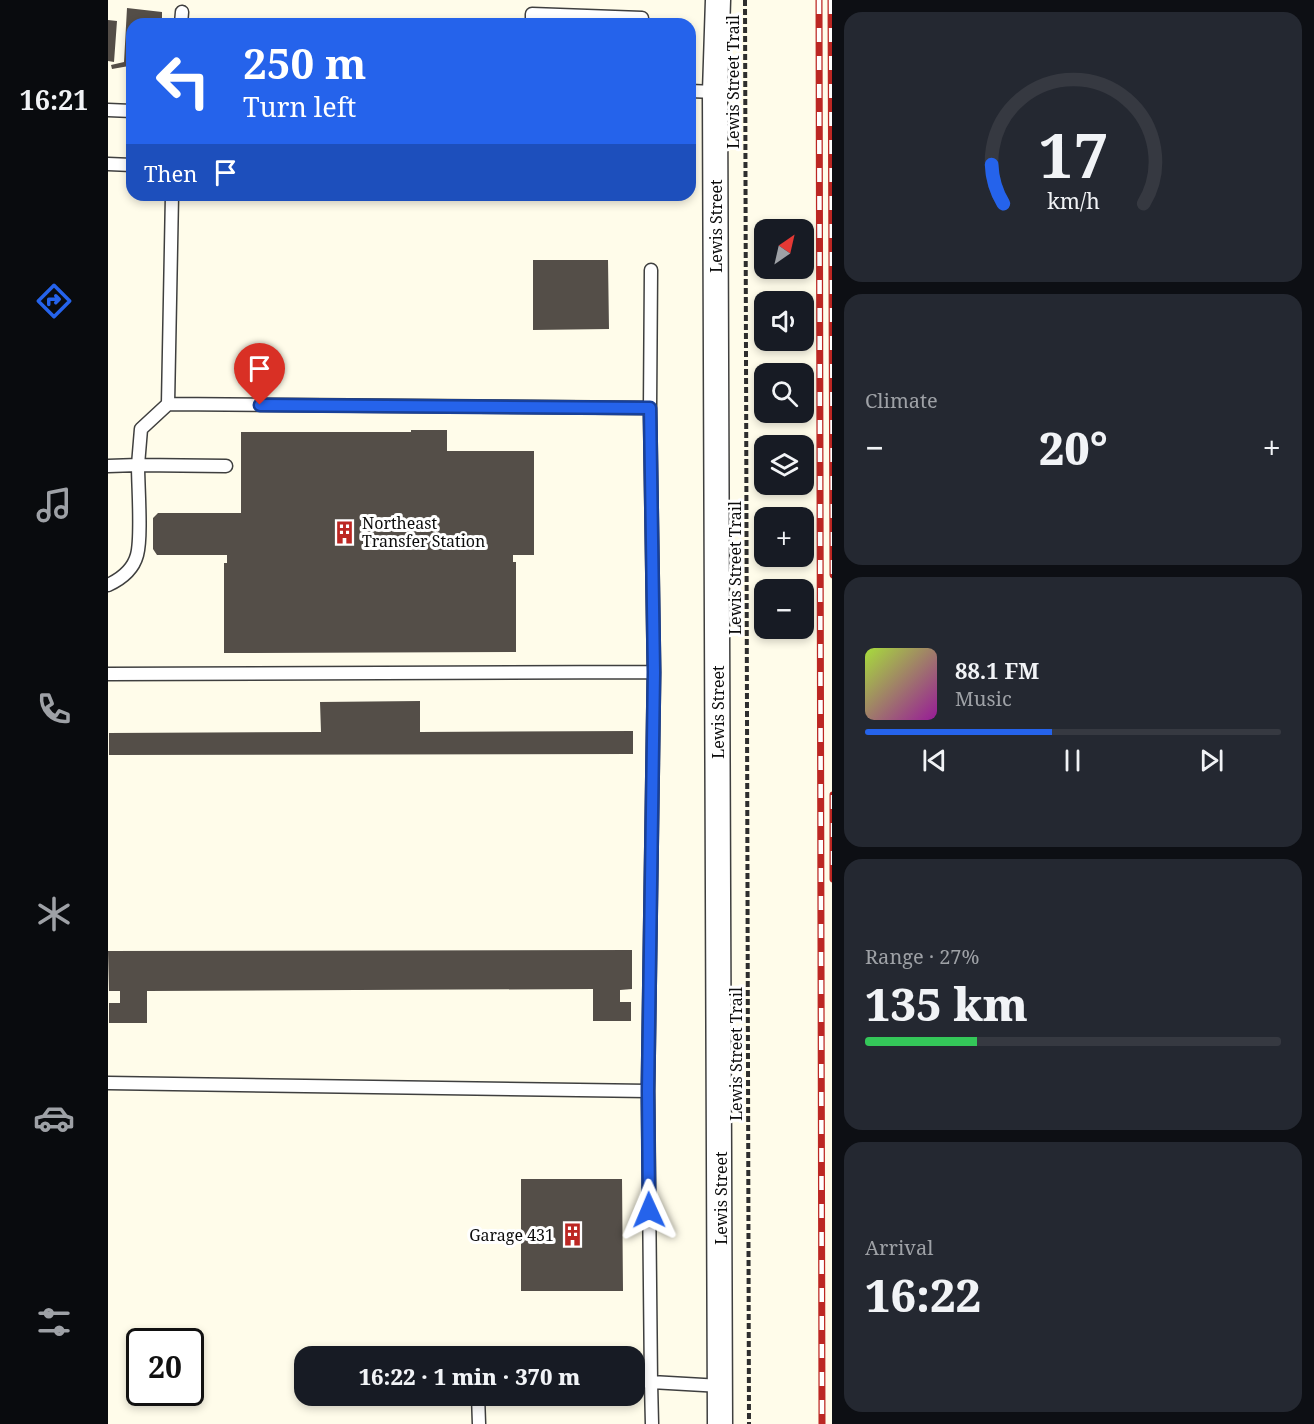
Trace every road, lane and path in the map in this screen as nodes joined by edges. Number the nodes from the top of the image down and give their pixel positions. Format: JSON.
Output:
{"nodes":[{"id":1,"x":718,"y":0,"type":"edge"},
{"id":2,"x":745,"y":0,"type":"edge"},
{"id":3,"x":532,"y":18,"type":"edge"},
{"id":4,"x":642,"y":18,"type":"dead end"},
{"id":5,"x":696,"y":92,"type":"edge"},
{"id":6,"x":715,"y":92,"type":"junction"},
{"id":7,"x":108,"y":110,"type":"edge"},
{"id":8,"x":126,"y":111,"type":"edge"},
{"id":9,"x":108,"y":164,"type":"edge"},
{"id":10,"x":126,"y":165,"type":"edge"},
{"id":11,"x":172,"y":201,"type":"edge"},
{"id":12,"x":651,"y":270,"type":"dead end"},
{"id":13,"x":168,"y":404,"type":"junction"},
{"id":14,"x":650,"y":408,"type":"junction"},
{"id":15,"x":138,"y":465,"type":"junction"},
{"id":16,"x":108,"y":466,"type":"edge"},
{"id":17,"x":226,"y":466,"type":"dead end"},
{"id":18,"x":108,"y":585,"type":"edge"},
{"id":19,"x":654,"y":672,"type":"junction"},
{"id":20,"x":108,"y":674,"type":"edge"},
{"id":21,"x":108,"y":1083,"type":"edge"},
{"id":22,"x":648,"y":1091,"type":"junction"},
{"id":23,"x":645,"y":1382,"type":"edge"},
{"id":24,"x":651,"y":1382,"type":"junction"},
{"id":25,"x":721,"y":1386,"type":"junction"},
{"id":26,"x":478,"y":1406,"type":"edge"},
{"id":27,"x":479,"y":1424,"type":"edge"},
{"id":28,"x":652,"y":1424,"type":"edge"},
{"id":29,"x":720,"y":1424,"type":"edge"},
{"id":30,"x":749,"y":1424,"type":"edge"}],
"edges":[{"from":1,"to":6,"type":"street","name":"Lewis Street"},
{"from":2,"to":30,"type":"path","name":"Lewis Street Trail"},
{"from":3,"to":4,"type":"lane"},
{"from":5,"to":6,"type":"lane"},
{"from":6,"to":25,"type":"street","name":"Lewis Street"},
{"from":7,"to":8,"type":"lane"},
{"from":9,"to":10,"type":"lane"},
{"from":11,"to":13,"type":"lane"},
{"from":12,"to":14,"type":"lane"},
{"from":13,"to":14,"type":"lane"},
{"from":13,"to":15,"type":"lane"},
{"from":14,"to":19,"type":"lane"},
{"from":15,"to":16,"type":"lane"},
{"from":15,"to":17,"type":"lane"},
{"from":15,"to":18,"type":"lane"},
{"from":19,"to":20,"type":"lane"},
{"from":19,"to":22,"type":"lane"},
{"from":21,"to":22,"type":"lane"},
{"from":22,"to":24,"type":"lane"},
{"from":23,"to":24,"type":"lane"},
{"from":24,"to":25,"type":"lane"},
{"from":24,"to":28,"type":"lane"},
{"from":25,"to":29,"type":"street","name":"Lewis Street"},
{"from":26,"to":27,"type":"lane"}]}
